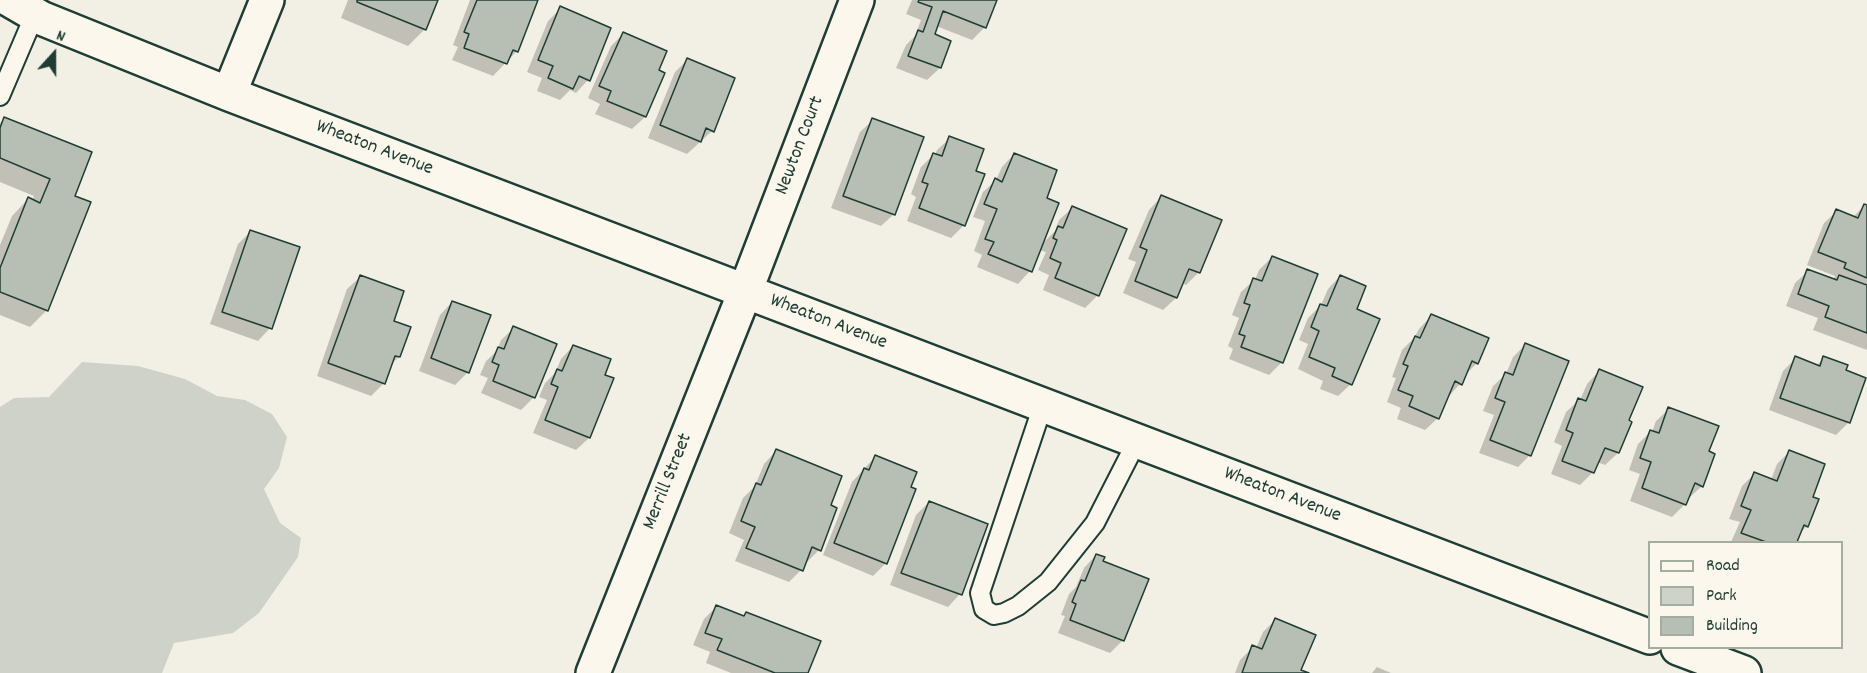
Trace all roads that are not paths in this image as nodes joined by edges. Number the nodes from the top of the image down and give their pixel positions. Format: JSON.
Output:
{"nodes":[{"id":1,"x":267,"y":0,"type":"edge"},
{"id":2,"x":857,"y":0,"type":"edge"},
{"id":3,"x":22,"y":7,"type":"edge"},
{"id":4,"x":229,"y":93,"type":"junction"},
{"id":5,"x":0,"y":96,"type":"edge"},
{"id":6,"x":746,"y":292,"type":"junction"},
{"id":7,"x":1043,"y":405,"type":"junction"},
{"id":8,"x":1137,"y":441,"type":"junction"},
{"id":9,"x":1648,"y":636,"type":"edge"},
{"id":10,"x":1681,"y":649,"type":"edge"},
{"id":11,"x":593,"y":673,"type":"edge"},
{"id":12,"x":1744,"y":673,"type":"edge"}],
"edges":[{"from":1,"to":4,"type":"street"},
{"from":2,"to":6,"type":"street","name":"Newton Court"},
{"from":3,"to":4,"type":"street","name":"Wheaton Avenue"},
{"from":3,"to":5,"type":"lane"},
{"from":4,"to":6,"type":"street","name":"Wheaton Avenue"},
{"from":6,"to":7,"type":"street","name":"Wheaton Avenue"},
{"from":6,"to":11,"type":"street","name":"Merrill Street"},
{"from":7,"to":8,"type":"street","name":"Wheaton Avenue"},
{"from":7,"to":8,"type":"lane"},
{"from":8,"to":9,"type":"street","name":"Wheaton Avenue"},
{"from":10,"to":12,"type":"street"}]}
